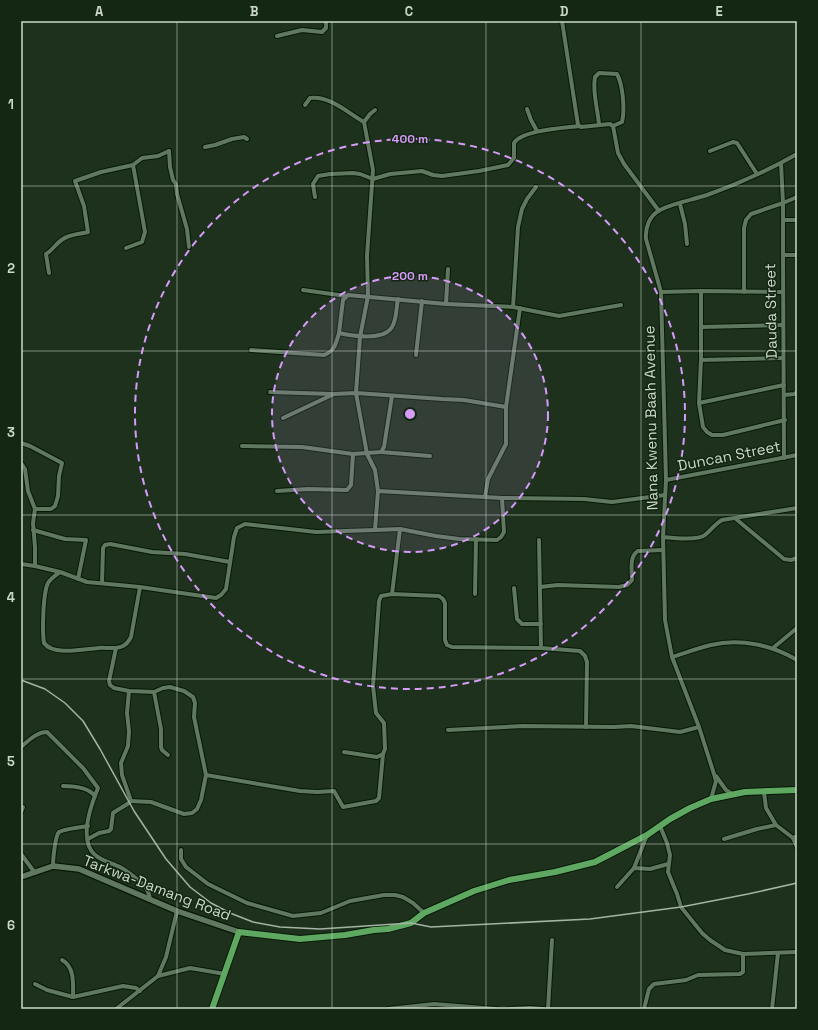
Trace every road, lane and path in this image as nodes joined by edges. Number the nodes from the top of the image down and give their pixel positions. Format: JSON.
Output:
{"nodes":[{"id":1,"x":325,"y":21,"type":"edge"},
{"id":2,"x":568,"y":21,"type":"edge"},
{"id":3,"x":562,"y":23,"type":"edge"},
{"id":4,"x":277,"y":36,"type":"dead end"},
{"id":5,"x":305,"y":105,"type":"dead end"},
{"id":6,"x":527,"y":109,"type":"dead end"},
{"id":7,"x":375,"y":110,"type":"dead end"},
{"id":8,"x":364,"y":122,"type":"junction"},
{"id":9,"x":599,"y":125,"type":"junction"},
{"id":10,"x":579,"y":126,"type":"junction"},
{"id":11,"x":612,"y":126,"type":"junction"},
{"id":12,"x":537,"y":131,"type":"junction"},
{"id":13,"x":247,"y":139,"type":"dead end"},
{"id":14,"x":205,"y":147,"type":"dead end"},
{"id":15,"x":710,"y":151,"type":"dead end"},
{"id":16,"x":797,"y":154,"type":"edge"},
{"id":17,"x":781,"y":163,"type":"junction"},
{"id":18,"x":133,"y":165,"type":"junction"},
{"id":19,"x":757,"y":174,"type":"junction"},
{"id":20,"x":373,"y":179,"type":"junction"},
{"id":21,"x":536,"y":187,"type":"dead end"},
{"id":22,"x":315,"y":197,"type":"dead end"},
{"id":23,"x":797,"y":197,"type":"edge"},
{"id":24,"x":680,"y":204,"type":"junction"},
{"id":25,"x":783,"y":204,"type":"junction"},
{"id":26,"x":659,"y":210,"type":"junction"},
{"id":27,"x":783,"y":220,"type":"junction"},
{"id":28,"x":797,"y":220,"type":"edge"},
{"id":29,"x":686,"y":244,"type":"dead end"},
{"id":30,"x":189,"y":247,"type":"dead end"},
{"id":31,"x":126,"y":248,"type":"dead end"},
{"id":32,"x":783,"y":255,"type":"junction"},
{"id":33,"x":797,"y":255,"type":"edge"},
{"id":34,"x":448,"y":269,"type":"dead end"},
{"id":35,"x":49,"y":273,"type":"dead end"},
{"id":36,"x":303,"y":290,"type":"dead end"},
{"id":37,"x":701,"y":291,"type":"junction"},
{"id":38,"x":661,"y":292,"type":"junction"},
{"id":39,"x":744,"y":292,"type":"junction"},
{"id":40,"x":783,"y":292,"type":"junction"},
{"id":41,"x":346,"y":296,"type":"junction"},
{"id":42,"x":368,"y":296,"type":"junction"},
{"id":43,"x":398,"y":299,"type":"junction"},
{"id":44,"x":422,"y":301,"type":"junction"},
{"id":45,"x":446,"y":304,"type":"junction"},
{"id":46,"x":620,"y":305,"type":"dead end"},
{"id":47,"x":513,"y":307,"type":"junction"},
{"id":48,"x":520,"y":308,"type":"junction"},
{"id":49,"x":783,"y":325,"type":"junction"},
{"id":50,"x":701,"y":327,"type":"junction"},
{"id":51,"x":339,"y":333,"type":"junction"},
{"id":52,"x":360,"y":337,"type":"junction"},
{"id":53,"x":251,"y":350,"type":"dead end"},
{"id":54,"x":416,"y":356,"type":"dead end"},
{"id":55,"x":783,"y":358,"type":"junction"},
{"id":56,"x":701,"y":360,"type":"junction"},
{"id":57,"x":784,"y":385,"type":"junction"},
{"id":58,"x":270,"y":392,"type":"dead end"},
{"id":59,"x":797,"y":392,"type":"edge"},
{"id":60,"x":356,"y":393,"type":"junction"},
{"id":61,"x":334,"y":394,"type":"junction"},
{"id":62,"x":784,"y":395,"type":"junction"},
{"id":63,"x":392,"y":396,"type":"junction"},
{"id":64,"x":699,"y":403,"type":"junction"},
{"id":65,"x":506,"y":407,"type":"junction"},
{"id":66,"x":283,"y":418,"type":"dead end"},
{"id":67,"x":784,"y":420,"type":"junction"},
{"id":68,"x":21,"y":443,"type":"edge"},
{"id":69,"x":242,"y":446,"type":"dead end"},
{"id":70,"x":381,"y":452,"type":"junction"},
{"id":71,"x":353,"y":454,"type":"junction"},
{"id":72,"x":367,"y":454,"type":"junction"},
{"id":73,"x":797,"y":454,"type":"edge"},
{"id":74,"x":430,"y":456,"type":"dead end"},
{"id":75,"x":784,"y":458,"type":"junction"},
{"id":76,"x":21,"y":463,"type":"edge"},
{"id":77,"x":666,"y":480,"type":"junction"},
{"id":78,"x":277,"y":491,"type":"dead end"},
{"id":79,"x":378,"y":491,"type":"junction"},
{"id":80,"x":665,"y":495,"type":"junction"},
{"id":81,"x":485,"y":497,"type":"junction"},
{"id":82,"x":502,"y":498,"type":"junction"},
{"id":83,"x":797,"y":508,"type":"edge"},
{"id":84,"x":35,"y":509,"type":"junction"},
{"id":85,"x":736,"y":519,"type":"junction"},
{"id":86,"x":33,"y":530,"type":"junction"},
{"id":87,"x":375,"y":530,"type":"junction"},
{"id":88,"x":400,"y":530,"type":"junction"},
{"id":89,"x":663,"y":538,"type":"junction"},
{"id":90,"x":476,"y":539,"type":"junction"},
{"id":91,"x":539,"y":540,"type":"dead end"},
{"id":92,"x":664,"y":550,"type":"junction"},
{"id":93,"x":797,"y":558,"type":"edge"},
{"id":94,"x":230,"y":562,"type":"junction"},
{"id":95,"x":21,"y":564,"type":"edge"},
{"id":96,"x":35,"y":566,"type":"junction"},
{"id":97,"x":60,"y":572,"type":"junction"},
{"id":98,"x":78,"y":579,"type":"junction"},
{"id":99,"x":102,"y":583,"type":"junction"},
{"id":100,"x":140,"y":587,"type":"junction"},
{"id":101,"x":540,"y":587,"type":"junction"},
{"id":102,"x":514,"y":588,"type":"dead end"},
{"id":103,"x":392,"y":594,"type":"junction"},
{"id":104,"x":475,"y":594,"type":"dead end"},
{"id":105,"x":541,"y":624,"type":"junction"},
{"id":106,"x":797,"y":628,"type":"edge"},
{"id":107,"x":116,"y":648,"type":"junction"},
{"id":108,"x":541,"y":648,"type":"junction"},
{"id":109,"x":773,"y":648,"type":"junction"},
{"id":110,"x":672,"y":657,"type":"junction"},
{"id":111,"x":797,"y":660,"type":"edge"},
{"id":112,"x":129,"y":691,"type":"junction"},
{"id":113,"x":154,"y":692,"type":"junction"},
{"id":114,"x":586,"y":727,"type":"junction"},
{"id":115,"x":699,"y":727,"type":"junction"},
{"id":116,"x":448,"y":730,"type":"dead end"},
{"id":117,"x":21,"y":747,"type":"edge"},
{"id":118,"x":344,"y":752,"type":"dead end"},
{"id":119,"x":383,"y":754,"type":"junction"},
{"id":120,"x":168,"y":755,"type":"dead end"},
{"id":121,"x":714,"y":774,"type":"junction"},
{"id":122,"x":206,"y":776,"type":"junction"},
{"id":123,"x":63,"y":786,"type":"dead end"},
{"id":124,"x":797,"y":790,"type":"edge"},
{"id":125,"x":764,"y":792,"type":"junction"},
{"id":126,"x":733,"y":794,"type":"junction"},
{"id":127,"x":95,"y":796,"type":"junction"},
{"id":128,"x":711,"y":799,"type":"junction"},
{"id":129,"x":131,"y":800,"type":"junction"},
{"id":130,"x":23,"y":807,"type":"dead end"},
{"id":131,"x":21,"y":812,"type":"edge"},
{"id":132,"x":776,"y":825,"type":"junction"},
{"id":133,"x":88,"y":826,"type":"junction"},
{"id":134,"x":660,"y":826,"type":"junction"},
{"id":135,"x":647,"y":835,"type":"junction"},
{"id":136,"x":795,"y":837,"type":"edge"},
{"id":137,"x":88,"y":839,"type":"junction"},
{"id":138,"x":724,"y":839,"type":"dead end"},
{"id":139,"x":797,"y":847,"type":"edge"},
{"id":140,"x":181,"y":850,"type":"dead end"},
{"id":141,"x":21,"y":854,"type":"edge"},
{"id":142,"x":668,"y":864,"type":"junction"},
{"id":143,"x":54,"y":866,"type":"junction"},
{"id":144,"x":634,"y":868,"type":"junction"},
{"id":145,"x":35,"y":873,"type":"junction"},
{"id":146,"x":21,"y":877,"type":"edge"},
{"id":147,"x":617,"y":887,"type":"dead end"},
{"id":148,"x":150,"y":900,"type":"junction"},
{"id":149,"x":176,"y":911,"type":"junction"},
{"id":150,"x":424,"y":913,"type":"junction"},
{"id":151,"x":239,"y":932,"type":"junction"},
{"id":152,"x":552,"y":940,"type":"dead end"},
{"id":153,"x":797,"y":952,"type":"edge"},
{"id":154,"x":778,"y":953,"type":"junction"},
{"id":155,"x":744,"y":954,"type":"junction"},
{"id":156,"x":62,"y":960,"type":"dead end"},
{"id":157,"x":224,"y":974,"type":"junction"},
{"id":158,"x":158,"y":976,"type":"junction"},
{"id":159,"x":35,"y":984,"type":"dead end"},
{"id":160,"x":140,"y":991,"type":"junction"},
{"id":161,"x":73,"y":997,"type":"junction"},
{"id":162,"x":116,"y":1009,"type":"edge"},
{"id":163,"x":212,"y":1009,"type":"edge"},
{"id":164,"x":388,"y":1009,"type":"edge"},
{"id":165,"x":496,"y":1009,"type":"edge"},
{"id":166,"x":510,"y":1009,"type":"edge"},
{"id":167,"x":543,"y":1009,"type":"edge"},
{"id":168,"x":548,"y":1009,"type":"edge"},
{"id":169,"x":644,"y":1009,"type":"edge"},
{"id":170,"x":772,"y":1009,"type":"edge"}],
"edges":[{"from":1,"to":4,"type":"street"},
{"from":2,"to":3,"type":"street"},
{"from":3,"to":10,"type":"street"},
{"from":5,"to":8,"type":"street"},
{"from":6,"to":12,"type":"street"},
{"from":7,"to":8,"type":"street"},
{"from":8,"to":20,"type":"street"},
{"from":9,"to":10,"type":"street"},
{"from":9,"to":11,"type":"street"},
{"from":9,"to":11,"type":"street"},
{"from":10,"to":12,"type":"street"},
{"from":11,"to":26,"type":"street"},
{"from":12,"to":20,"type":"street"},
{"from":13,"to":14,"type":"street"},
{"from":15,"to":19,"type":"street"},
{"from":16,"to":17,"type":"street"},
{"from":17,"to":19,"type":"street"},
{"from":17,"to":25,"type":"street","name":"Dauda Street"},
{"from":18,"to":30,"type":"street"},
{"from":18,"to":31,"type":"street"},
{"from":18,"to":35,"type":"street"},
{"from":19,"to":24,"type":"street"},
{"from":20,"to":22,"type":"street"},
{"from":20,"to":42,"type":"street"},
{"from":21,"to":47,"type":"street"},
{"from":23,"to":25,"type":"street"},
{"from":24,"to":26,"type":"street"},
{"from":24,"to":29,"type":"street"},
{"from":25,"to":27,"type":"street","name":"Dauda Street"},
{"from":25,"to":39,"type":"street"},
{"from":26,"to":38,"type":"street","name":"Nana Kwenu Baah Avenue"},
{"from":27,"to":28,"type":"street"},
{"from":27,"to":32,"type":"street","name":"Dauda Street"},
{"from":32,"to":33,"type":"street"},
{"from":32,"to":40,"type":"street","name":"Dauda Street"},
{"from":34,"to":45,"type":"street"},
{"from":36,"to":41,"type":"street"},
{"from":37,"to":38,"type":"street"},
{"from":37,"to":39,"type":"street"},
{"from":37,"to":50,"type":"street"},
{"from":38,"to":77,"type":"street","name":"Nana Kwenu Baah Avenue"},
{"from":39,"to":40,"type":"street"},
{"from":40,"to":49,"type":"street","name":"Dauda Street"},
{"from":41,"to":42,"type":"street"},
{"from":41,"to":51,"type":"street"},
{"from":42,"to":43,"type":"street"},
{"from":42,"to":52,"type":"street"},
{"from":43,"to":44,"type":"street"},
{"from":43,"to":52,"type":"street"},
{"from":44,"to":45,"type":"street"},
{"from":44,"to":54,"type":"street"},
{"from":45,"to":47,"type":"street"},
{"from":46,"to":48,"type":"street"},
{"from":47,"to":48,"type":"street"},
{"from":48,"to":65,"type":"street"},
{"from":49,"to":50,"type":"street"},
{"from":49,"to":55,"type":"street","name":"Dauda Street"},
{"from":50,"to":56,"type":"street"},
{"from":51,"to":52,"type":"street"},
{"from":51,"to":53,"type":"street"},
{"from":52,"to":60,"type":"street"},
{"from":55,"to":56,"type":"street"},
{"from":55,"to":57,"type":"street","name":"Dauda Street"},
{"from":56,"to":64,"type":"street"},
{"from":57,"to":62,"type":"street","name":"Dauda Street"},
{"from":57,"to":64,"type":"street"},
{"from":58,"to":61,"type":"street"},
{"from":59,"to":62,"type":"street"},
{"from":60,"to":61,"type":"street"},
{"from":60,"to":63,"type":"street"},
{"from":60,"to":72,"type":"street"},
{"from":61,"to":66,"type":"street"},
{"from":62,"to":67,"type":"street","name":"Dauda Street"},
{"from":63,"to":65,"type":"street"},
{"from":63,"to":70,"type":"street"},
{"from":64,"to":67,"type":"street"},
{"from":65,"to":81,"type":"street"},
{"from":67,"to":75,"type":"street","name":"Dauda Street"},
{"from":68,"to":84,"type":"street"},
{"from":69,"to":71,"type":"street"},
{"from":70,"to":72,"type":"street"},
{"from":70,"to":74,"type":"street"},
{"from":71,"to":72,"type":"street"},
{"from":71,"to":78,"type":"street"},
{"from":72,"to":79,"type":"street"},
{"from":73,"to":75,"type":"street","name":"Duncan Street"},
{"from":75,"to":77,"type":"street","name":"Duncan Street"},
{"from":76,"to":84,"type":"street"},
{"from":77,"to":80,"type":"street","name":"Nana Kwenu Baah Avenue"},
{"from":79,"to":81,"type":"street"},
{"from":79,"to":87,"type":"street"},
{"from":80,"to":82,"type":"street"},
{"from":80,"to":89,"type":"street","name":"Nana Kwenu Baah Avenue"},
{"from":81,"to":82,"type":"street"},
{"from":82,"to":90,"type":"street"},
{"from":83,"to":85,"type":"street"},
{"from":84,"to":86,"type":"street"},
{"from":85,"to":89,"type":"street"},
{"from":85,"to":93,"type":"street"},
{"from":86,"to":96,"type":"street"},
{"from":86,"to":98,"type":"street"},
{"from":87,"to":88,"type":"street"},
{"from":87,"to":94,"type":"street"},
{"from":88,"to":90,"type":"street"},
{"from":88,"to":103,"type":"street"},
{"from":89,"to":92,"type":"street","name":"Nana Kwenu Baah Avenue"},
{"from":90,"to":104,"type":"street"},
{"from":91,"to":101,"type":"street"},
{"from":92,"to":101,"type":"street"},
{"from":92,"to":110,"type":"street","name":"Nana Kwenu Baah Avenue"},
{"from":94,"to":99,"type":"street"},
{"from":94,"to":100,"type":"street"},
{"from":95,"to":96,"type":"street"},
{"from":96,"to":97,"type":"street"},
{"from":97,"to":98,"type":"street"},
{"from":97,"to":107,"type":"street"},
{"from":98,"to":99,"type":"street"},
{"from":99,"to":100,"type":"street"},
{"from":100,"to":107,"type":"street"},
{"from":101,"to":105,"type":"street"},
{"from":102,"to":105,"type":"street"},
{"from":103,"to":108,"type":"street"},
{"from":103,"to":119,"type":"street"},
{"from":105,"to":108,"type":"street"},
{"from":106,"to":109,"type":"street"},
{"from":107,"to":112,"type":"street"},
{"from":108,"to":114,"type":"street"},
{"from":109,"to":110,"type":"street"},
{"from":109,"to":111,"type":"street"},
{"from":110,"to":115,"type":"street","name":"Nana Kwenu Baah Avenue"},
{"from":112,"to":113,"type":"street"},
{"from":112,"to":129,"type":"street"},
{"from":113,"to":120,"type":"street"},
{"from":113,"to":122,"type":"street"},
{"from":114,"to":115,"type":"street"},
{"from":114,"to":116,"type":"street"},
{"from":115,"to":121,"type":"street","name":"Nana Kwenu Baah Avenue"},
{"from":117,"to":127,"type":"street"},
{"from":118,"to":119,"type":"street"},
{"from":119,"to":122,"type":"street"},
{"from":121,"to":126,"type":"street","name":"Nana Kwenu Baah Avenue"},
{"from":121,"to":128,"type":"street","name":"Nana Kwenu Baah Avenue"},
{"from":122,"to":129,"type":"street"},
{"from":123,"to":127,"type":"street"},
{"from":124,"to":125,"type":"main road"},
{"from":125,"to":126,"type":"main road"},
{"from":125,"to":132,"type":"street"},
{"from":126,"to":128,"type":"main road"},
{"from":127,"to":133,"type":"street"},
{"from":128,"to":134,"type":"main road"},
{"from":129,"to":137,"type":"street"},
{"from":130,"to":131,"type":"street"},
{"from":132,"to":136,"type":"street"},
{"from":132,"to":138,"type":"street"},
{"from":133,"to":137,"type":"street"},
{"from":133,"to":143,"type":"street"},
{"from":134,"to":135,"type":"main road"},
{"from":134,"to":142,"type":"street"},
{"from":135,"to":144,"type":"street"},
{"from":135,"to":150,"type":"main road"},
{"from":136,"to":139,"type":"street"},
{"from":137,"to":148,"type":"street"},
{"from":140,"to":150,"type":"street"},
{"from":141,"to":145,"type":"street"},
{"from":142,"to":144,"type":"street"},
{"from":142,"to":155,"type":"street"},
{"from":143,"to":145,"type":"main road","name":"Tarkwa-Damang Road"},
{"from":143,"to":148,"type":"main road","name":"Tarkwa-Damang Road"},
{"from":144,"to":147,"type":"street"},
{"from":145,"to":146,"type":"main road","name":"Tarkwa-Damang Road"},
{"from":148,"to":149,"type":"main road","name":"Tarkwa-Damang Road"},
{"from":149,"to":151,"type":"main road","name":"Tarkwa-Damang Road"},
{"from":149,"to":158,"type":"street"},
{"from":150,"to":151,"type":"main road"},
{"from":151,"to":157,"type":"main road"},
{"from":152,"to":168,"type":"street"},
{"from":153,"to":154,"type":"street"},
{"from":154,"to":155,"type":"street"},
{"from":154,"to":170,"type":"street"},
{"from":155,"to":169,"type":"street"},
{"from":156,"to":161,"type":"street"},
{"from":157,"to":158,"type":"street"},
{"from":157,"to":163,"type":"main road"},
{"from":158,"to":160,"type":"street"},
{"from":159,"to":161,"type":"street"},
{"from":160,"to":161,"type":"street"},
{"from":160,"to":162,"type":"street"},
{"from":164,"to":165,"type":"street"},
{"from":166,"to":167,"type":"street"}]}
